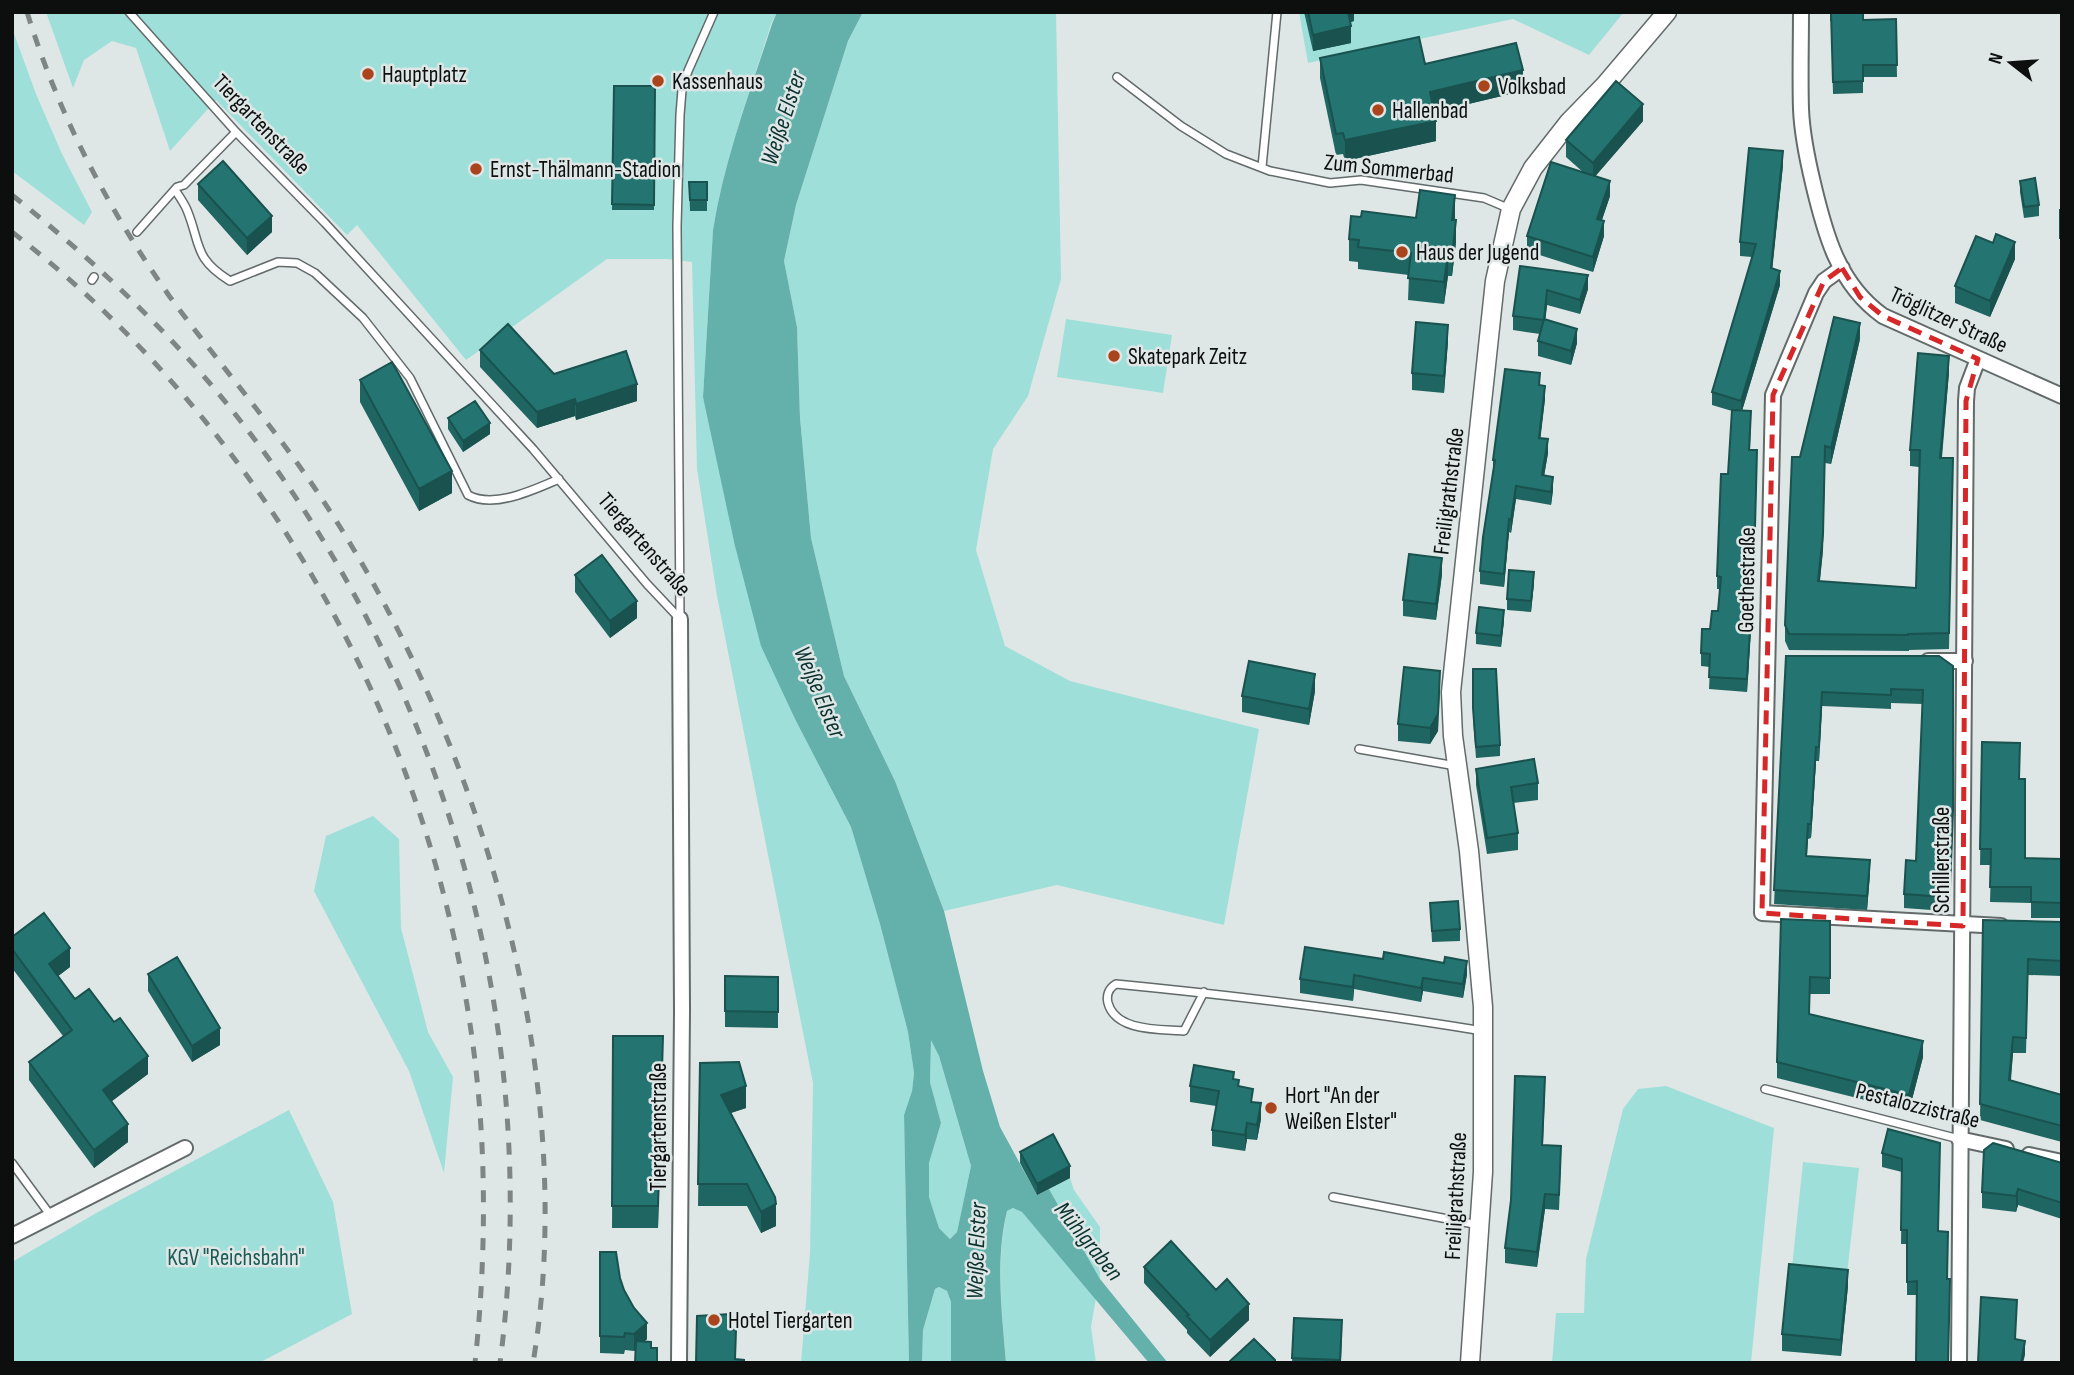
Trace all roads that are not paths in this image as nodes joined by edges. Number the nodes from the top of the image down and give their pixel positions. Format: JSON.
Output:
{"nodes":[{"id":1,"x":129,"y":12,"type":"edge"},
{"id":2,"x":714,"y":12,"type":"edge"},
{"id":3,"x":1277,"y":12,"type":"edge"},
{"id":4,"x":1667,"y":12,"type":"edge"},
{"id":5,"x":1801,"y":12,"type":"edge"},
{"id":6,"x":1117,"y":77,"type":"dead end"},
{"id":7,"x":236,"y":132,"type":"junction"},
{"id":8,"x":1262,"y":167,"type":"junction"},
{"id":9,"x":175,"y":190,"type":"junction"},
{"id":10,"x":1511,"y":209,"type":"junction"},
{"id":11,"x":137,"y":232,"type":"dead end"},
{"id":12,"x":1842,"y":268,"type":"junction"},
{"id":13,"x":1978,"y":359,"type":"junction"},
{"id":14,"x":2062,"y":396,"type":"edge"},
{"id":15,"x":559,"y":479,"type":"junction"},
{"id":16,"x":680,"y":619,"type":"junction"},
{"id":17,"x":1912,"y":661,"type":"edge"},
{"id":18,"x":1965,"y":661,"type":"junction"},
{"id":19,"x":1359,"y":749,"type":"dead end"},
{"id":20,"x":1457,"y":766,"type":"junction"},
{"id":21,"x":1963,"y":926,"type":"junction"},
{"id":22,"x":2012,"y":927,"type":"edge"},
{"id":23,"x":1204,"y":992,"type":"junction"},
{"id":24,"x":1483,"y":1031,"type":"junction"},
{"id":25,"x":1765,"y":1088,"type":"dead end"},
{"id":26,"x":1959,"y":1139,"type":"junction"},
{"id":27,"x":185,"y":1148,"type":"dead end"},
{"id":28,"x":2062,"y":1162,"type":"edge"},
{"id":29,"x":12,"y":1163,"type":"edge"},
{"id":30,"x":1333,"y":1197,"type":"dead end"},
{"id":31,"x":52,"y":1216,"type":"junction"},
{"id":32,"x":1479,"y":1224,"type":"junction"},
{"id":33,"x":12,"y":1236,"type":"edge"},
{"id":34,"x":679,"y":1363,"type":"edge"},
{"id":35,"x":1470,"y":1363,"type":"edge"},
{"id":36,"x":1959,"y":1363,"type":"edge"}],
"edges":[{"from":1,"to":7,"type":"lane","name":"Tiergartenstraße"},
{"from":2,"to":16,"type":"lane"},
{"from":3,"to":8,"type":"lane"},
{"from":4,"to":10,"type":"street","name":"Freiligrathstraße"},
{"from":5,"to":12,"type":"street","name":"Tröglitzer Straße"},
{"from":6,"to":8,"type":"lane","name":"Zum Sommerbad"},
{"from":7,"to":9,"type":"lane"},
{"from":7,"to":15,"type":"lane","name":"Tiergartenstraße"},
{"from":8,"to":10,"type":"lane","name":"Zum Sommerbad"},
{"from":9,"to":11,"type":"lane"},
{"from":9,"to":15,"type":"lane"},
{"from":10,"to":20,"type":"street","name":"Freiligrathstraße"},
{"from":12,"to":13,"type":"street","name":"Tröglitzer Straße"},
{"from":12,"to":21,"type":"street","name":"Goethestraße"},
{"from":13,"to":14,"type":"street","name":"Tröglitzer Straße"},
{"from":13,"to":18,"type":"street","name":"Schillerstraße"},
{"from":15,"to":16,"type":"lane","name":"Tiergartenstraße"},
{"from":16,"to":34,"type":"street","name":"Tiergartenstraße"},
{"from":17,"to":18,"type":"street"},
{"from":18,"to":21,"type":"street","name":"Schillerstraße"},
{"from":19,"to":20,"type":"lane"},
{"from":20,"to":24,"type":"street","name":"Freiligrathstraße"},
{"from":21,"to":22,"type":"street"},
{"from":21,"to":26,"type":"street","name":"Schillerstraße"},
{"from":23,"to":23,"type":"lane"},
{"from":23,"to":24,"type":"lane"},
{"from":24,"to":32,"type":"street","name":"Freiligrathstraße"},
{"from":25,"to":26,"type":"lane","name":"Pestalozzistraße"},
{"from":26,"to":28,"type":"street","name":"Pestalozzistraße"},
{"from":26,"to":36,"type":"street","name":"Schillerstraße"},
{"from":27,"to":31,"type":"street"},
{"from":29,"to":31,"type":"lane"},
{"from":30,"to":32,"type":"lane"},
{"from":31,"to":33,"type":"street"},
{"from":32,"to":35,"type":"street","name":"Freiligrathstraße"}]}
